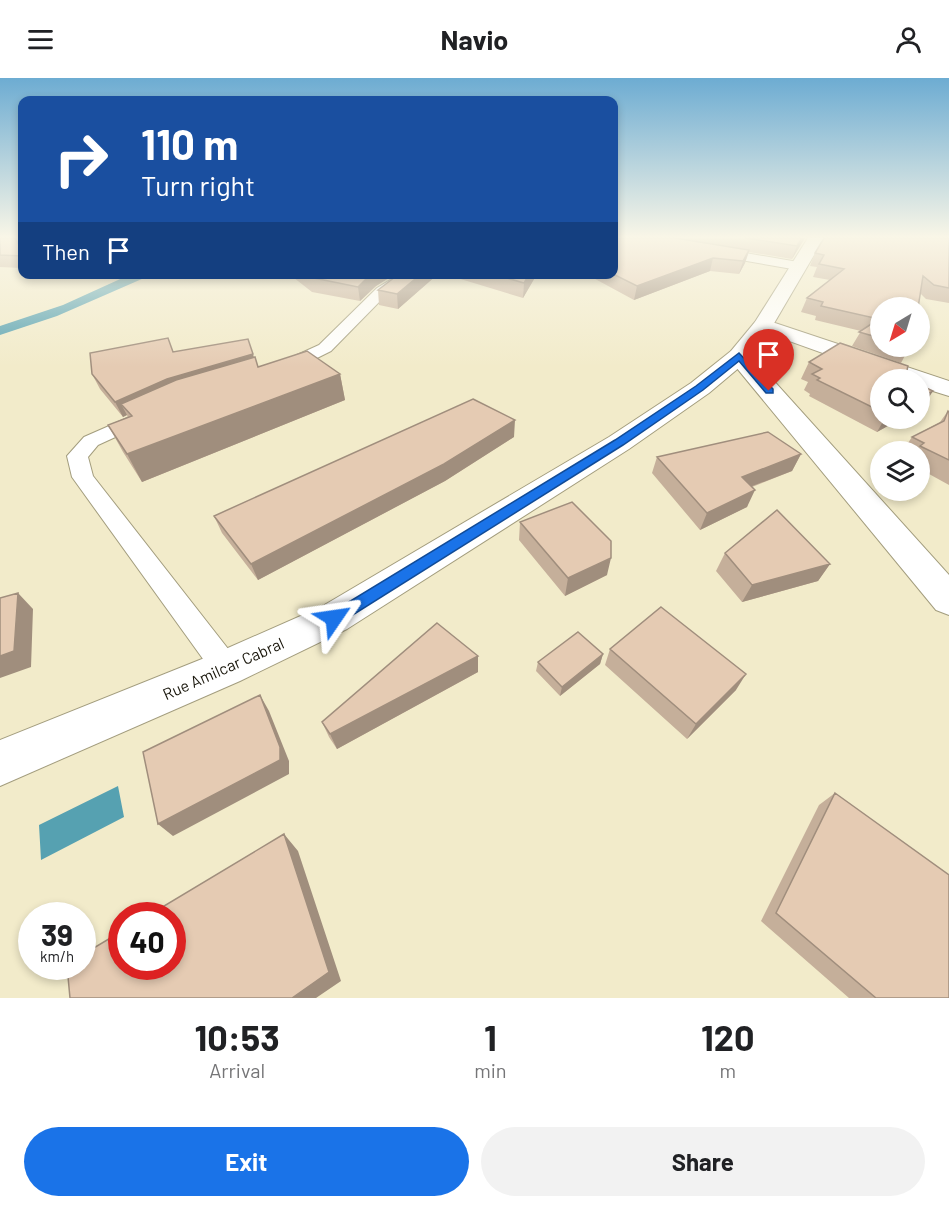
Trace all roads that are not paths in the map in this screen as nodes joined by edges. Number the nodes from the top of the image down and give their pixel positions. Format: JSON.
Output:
{"nodes":[{"id":1,"x":399,"y":281,"type":"edge"},
{"id":2,"x":787,"y":281,"type":"edge"},
{"id":3,"x":763,"y":325,"type":"junction"},
{"id":4,"x":739,"y":356,"type":"junction"},
{"id":5,"x":259,"y":376,"type":"edge"},
{"id":6,"x":949,"y":389,"type":"edge"},
{"id":7,"x":159,"y":410,"type":"edge"},
{"id":8,"x":949,"y":600,"type":"edge"},
{"id":9,"x":226,"y":668,"type":"junction"},
{"id":10,"x":0,"y":763,"type":"edge"}],
"edges":[{"from":1,"to":5,"type":"lane"},
{"from":2,"to":3,"type":"street","name":"Rue Amilcar Cabral"},
{"from":3,"to":4,"type":"street","name":"Rue Amilcar Cabral"},
{"from":3,"to":6,"type":"street"},
{"from":4,"to":8,"type":"street"},
{"from":4,"to":9,"type":"street","name":"Rue Amilcar Cabral"},
{"from":7,"to":9,"type":"lane"},
{"from":9,"to":10,"type":"street","name":"Rue Amilcar Cabral"}]}
